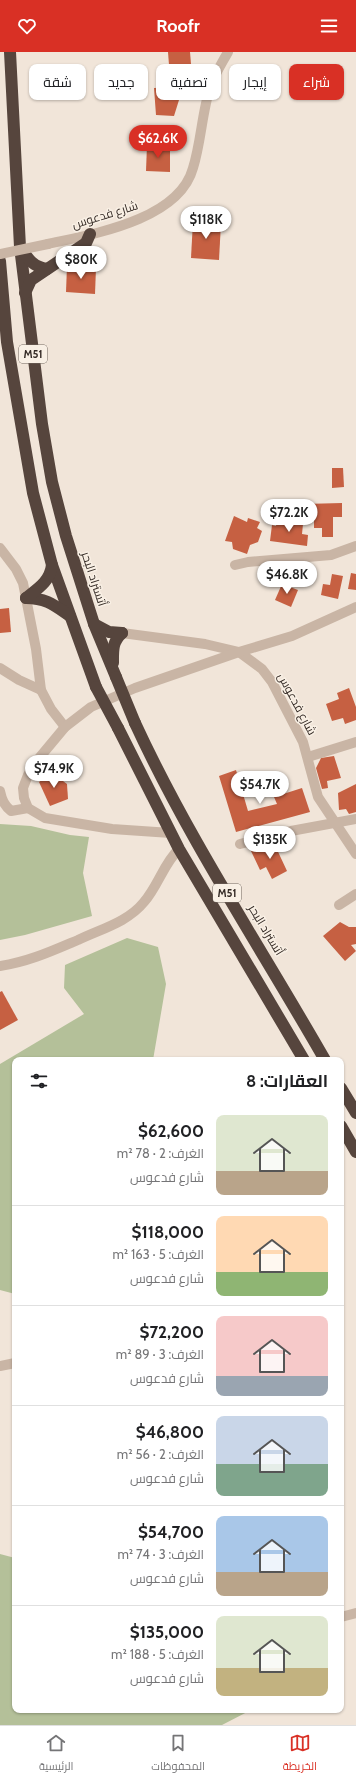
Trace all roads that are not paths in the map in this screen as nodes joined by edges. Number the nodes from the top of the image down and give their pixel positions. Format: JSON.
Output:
{"nodes":[{"id":1,"x":10,"y":52,"type":"edge"},
{"id":2,"x":228,"y":52,"type":"edge"},
{"id":3,"x":90,"y":234,"type":"junction"},
{"id":4,"x":20,"y":247,"type":"junction"},
{"id":5,"x":0,"y":254,"type":"edge"},
{"id":6,"x":0,"y":261,"type":"edge"},
{"id":7,"x":47,"y":269,"type":"junction"},
{"id":8,"x":25,"y":294,"type":"junction"},
{"id":9,"x":2,"y":315,"type":"edge"},
{"id":10,"x":356,"y":546,"type":"edge"},
{"id":11,"x":0,"y":548,"type":"edge"},
{"id":12,"x":52,"y":565,"type":"junction"},
{"id":13,"x":235,"y":565,"type":"dead end"},
{"id":14,"x":26,"y":598,"type":"junction"},
{"id":15,"x":356,"y":607,"type":"edge"},
{"id":16,"x":70,"y":616,"type":"junction"},
{"id":17,"x":94,"y":624,"type":"junction"},
{"id":18,"x":122,"y":634,"type":"junction"},
{"id":19,"x":239,"y":652,"type":"junction"},
{"id":20,"x":0,"y":668,"type":"edge"},
{"id":21,"x":115,"y":673,"type":"junction"},
{"id":22,"x":41,"y":690,"type":"junction"},
{"id":23,"x":66,"y":726,"type":"junction"},
{"id":24,"x":356,"y":742,"type":"edge"},
{"id":25,"x":308,"y":757,"type":"junction"},
{"id":26,"x":0,"y":791,"type":"edge"},
{"id":27,"x":28,"y":808,"type":"junction"},
{"id":28,"x":356,"y":819,"type":"edge"},
{"id":29,"x":335,"y":822,"type":"junction"},
{"id":30,"x":171,"y":833,"type":"junction"},
{"id":31,"x":240,"y":844,"type":"dead end"},
{"id":32,"x":179,"y":849,"type":"junction"},
{"id":33,"x":356,"y":854,"type":"edge"},
{"id":34,"x":356,"y":894,"type":"edge"},
{"id":35,"x":339,"y":905,"type":"dead end"},
{"id":36,"x":0,"y":966,"type":"edge"},
{"id":37,"x":302,"y":1057,"type":"edge"},
{"id":38,"x":323,"y":1057,"type":"edge"},
{"id":39,"x":344,"y":1093,"type":"edge"},
{"id":40,"x":356,"y":1114,"type":"edge"},
{"id":41,"x":344,"y":1131,"type":"edge"},
{"id":42,"x":356,"y":1152,"type":"edge"},
{"id":43,"x":12,"y":1364,"type":"edge"},
{"id":44,"x":0,"y":1366,"type":"edge"},
{"id":45,"x":356,"y":1612,"type":"edge"},
{"id":46,"x":344,"y":1616,"type":"edge"}],
"edges":[{"from":1,"to":4,"type":"highway","name":"أتستراد البحر","number":"M51"},
{"from":2,"to":3,"type":"street","name":"شارع فدعوس"},
{"from":3,"to":5,"type":"street","name":"شارع فدعوس","bridge":true},
{"from":3,"to":7,"type":"highway"},
{"from":4,"to":7,"type":"highway"},
{"from":4,"to":8,"type":"highway","name":"أتستراد البحر","number":"M51"},
{"from":6,"to":9,"type":"highway","number":"M51"},
{"from":7,"to":8,"type":"highway"},
{"from":8,"to":17,"type":"highway","name":"أتستراد البحر","number":"M51"},
{"from":9,"to":12,"type":"highway","number":"M51"},
{"from":10,"to":13,"type":"street"},
{"from":11,"to":14,"type":"street"},
{"from":12,"to":14,"type":"highway"},
{"from":12,"to":16,"type":"highway","number":"M51"},
{"from":14,"to":16,"type":"highway"},
{"from":14,"to":22,"type":"street"},
{"from":15,"to":19,"type":"street"},
{"from":16,"to":30,"type":"highway","number":"M51","bridge":true},
{"from":17,"to":18,"type":"highway"},
{"from":17,"to":21,"type":"highway","name":"أتستراد البحر","number":"M51"},
{"from":18,"to":19,"type":"street","name":"شارع فدعوس"},
{"from":18,"to":21,"type":"highway"},
{"from":19,"to":23,"type":"street"},
{"from":19,"to":25,"type":"street","name":"شارع فدعوس"},
{"from":20,"to":22,"type":"street"},
{"from":21,"to":38,"type":"highway","name":"أتستراد البحر","number":"M51","bridge":true},
{"from":22,"to":23,"type":"street"},
{"from":23,"to":27,"type":"street"},
{"from":24,"to":25,"type":"street"},
{"from":25,"to":29,"type":"street","name":"شارع فدعوس"},
{"from":26,"to":27,"type":"street"},
{"from":27,"to":30,"type":"street"},
{"from":28,"to":29,"type":"street"},
{"from":29,"to":31,"type":"street"},
{"from":29,"to":33,"type":"street","name":"شارع فدعوس"},
{"from":30,"to":32,"type":"highway","number":"M51"},
{"from":32,"to":36,"type":"street"},
{"from":32,"to":37,"type":"highway","number":"M51"},
{"from":34,"to":35,"type":"street"},
{"from":39,"to":40,"type":"highway"},
{"from":41,"to":42,"type":"highway"},
{"from":43,"to":44,"type":"street"},
{"from":45,"to":46,"type":"street"}]}
